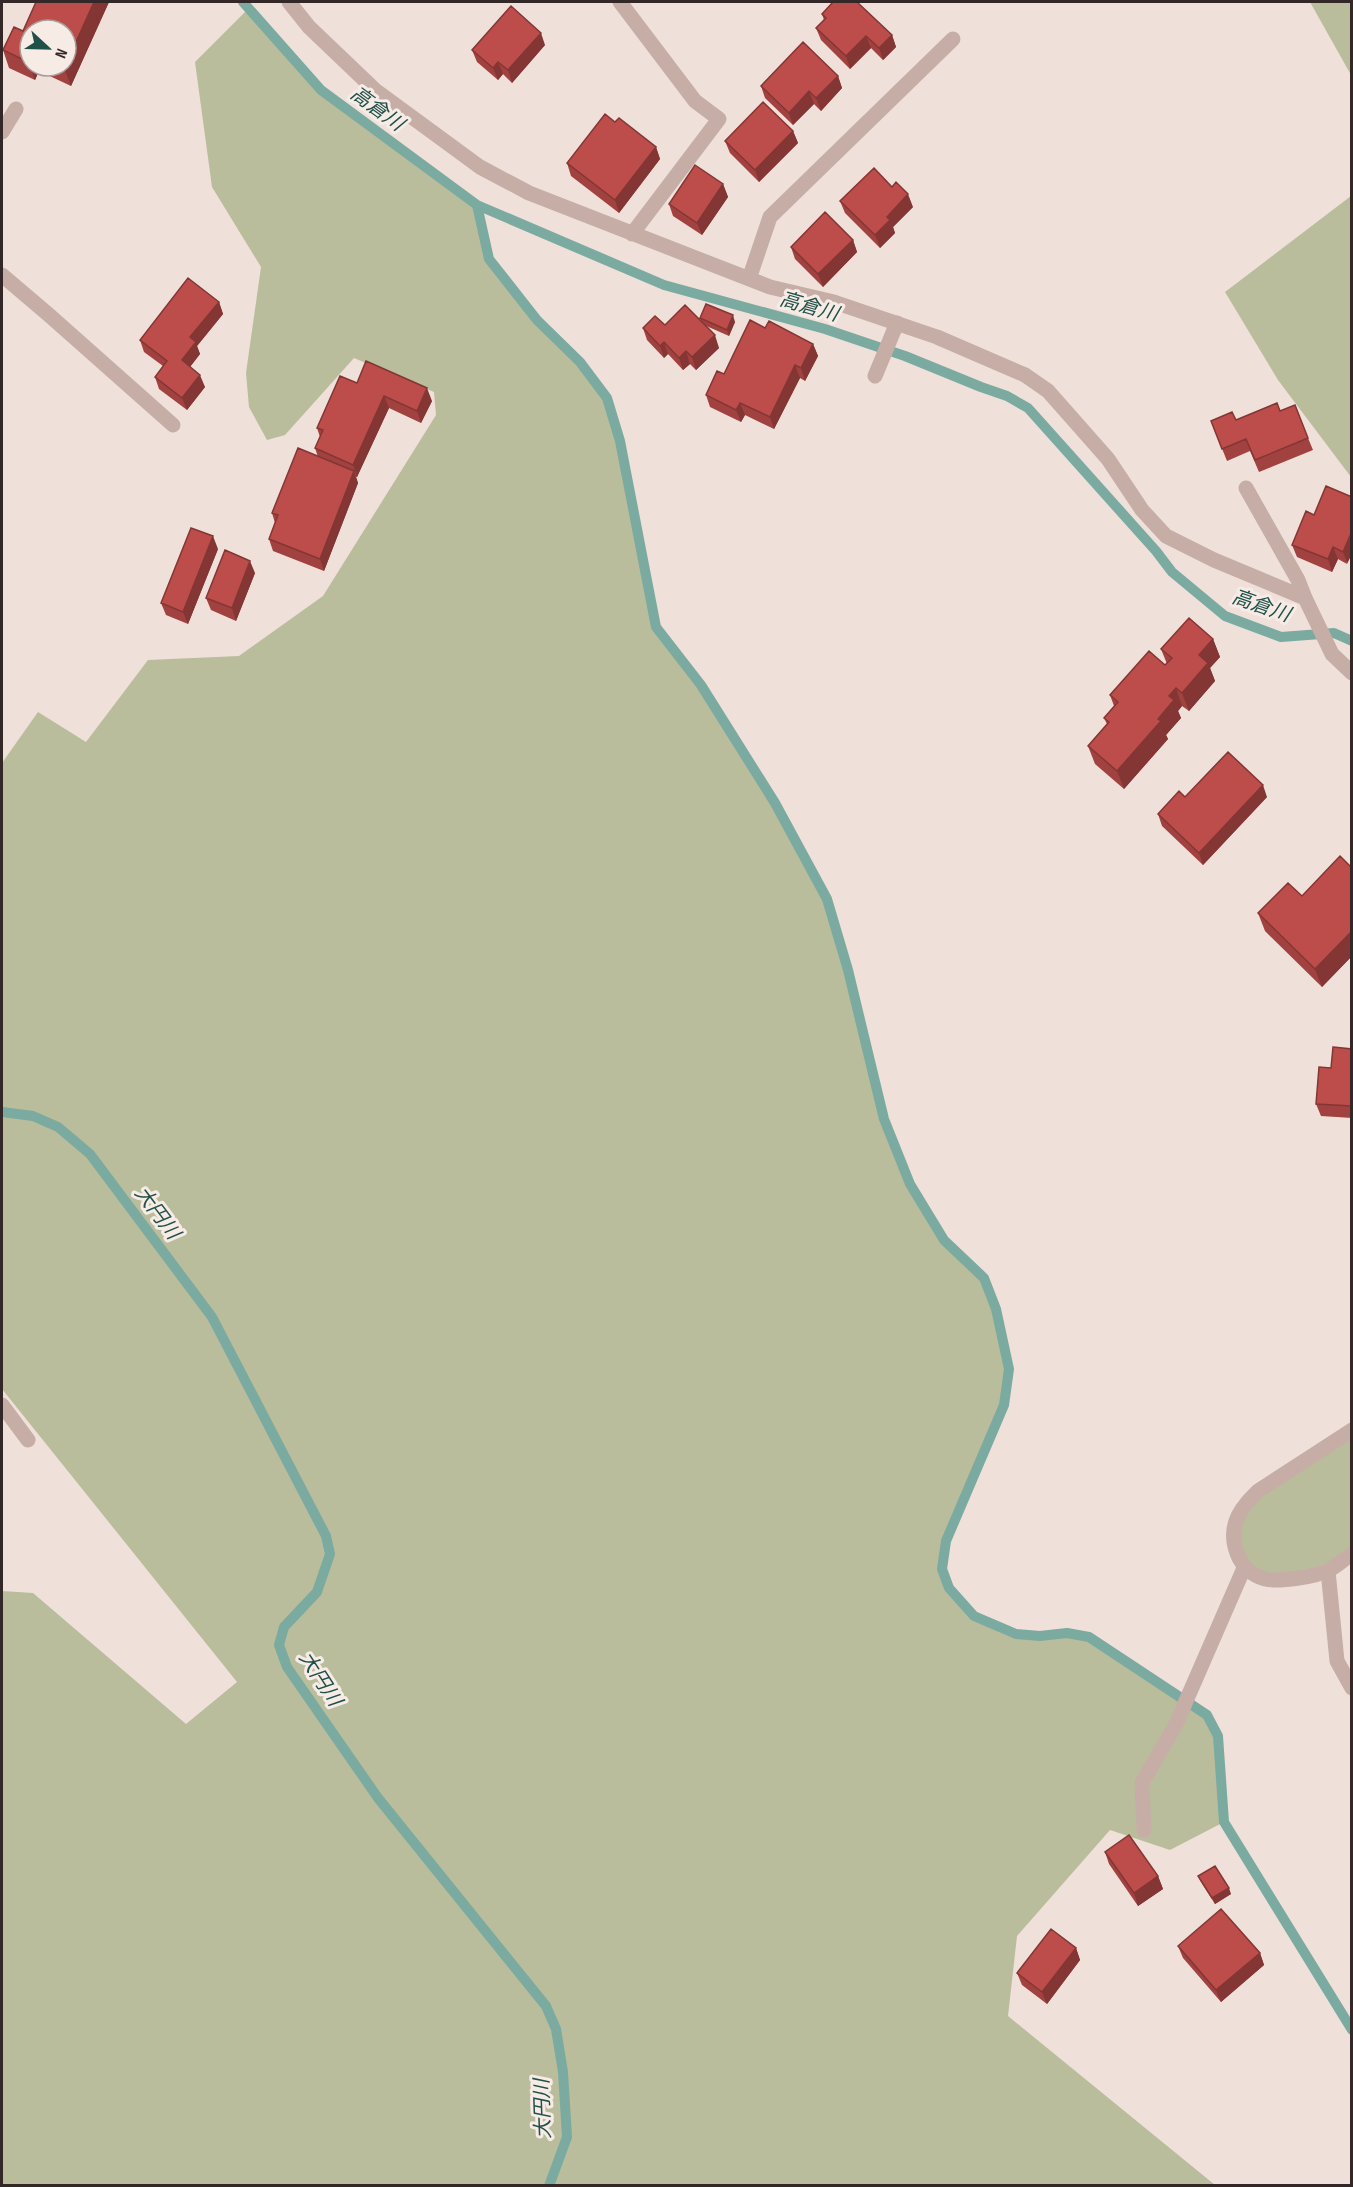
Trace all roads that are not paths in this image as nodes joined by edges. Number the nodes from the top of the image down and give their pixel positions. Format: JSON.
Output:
{"nodes":[{"id":1,"x":290,"y":2,"type":"edge"},
{"id":2,"x":620,"y":2,"type":"edge"},
{"id":3,"x":953,"y":39,"type":"dead end"},
{"id":4,"x":16,"y":109,"type":"dead end"},
{"id":5,"x":2,"y":132,"type":"edge"},
{"id":6,"x":632,"y":234,"type":"junction"},
{"id":7,"x":2,"y":275,"type":"edge"},
{"id":8,"x":749,"y":279,"type":"junction"},
{"id":9,"x":894,"y":331,"type":"junction"},
{"id":10,"x":875,"y":376,"type":"dead end"},
{"id":11,"x":173,"y":426,"type":"dead end"},
{"id":12,"x":1246,"y":488,"type":"dead end"},
{"id":13,"x":1308,"y":605,"type":"junction"},
{"id":14,"x":1352,"y":673,"type":"edge"},
{"id":15,"x":2,"y":1405,"type":"edge"},
{"id":16,"x":1352,"y":1430,"type":"edge"},
{"id":17,"x":28,"y":1440,"type":"dead end"},
{"id":18,"x":1352,"y":1554,"type":"edge"},
{"id":19,"x":1244,"y":1568,"type":"junction"},
{"id":20,"x":1328,"y":1571,"type":"junction"},
{"id":21,"x":1352,"y":1688,"type":"edge"},
{"id":22,"x":1144,"y":1830,"type":"dead end"}],
"edges":[{"from":1,"to":6,"type":"street"},
{"from":2,"to":6,"type":"street"},
{"from":3,"to":8,"type":"street"},
{"from":4,"to":5,"type":"street"},
{"from":6,"to":8,"type":"street"},
{"from":7,"to":11,"type":"street"},
{"from":8,"to":9,"type":"street"},
{"from":9,"to":10,"type":"street"},
{"from":9,"to":13,"type":"street"},
{"from":12,"to":13,"type":"street"},
{"from":13,"to":14,"type":"street"},
{"from":15,"to":17,"type":"street"},
{"from":16,"to":19,"type":"street"},
{"from":18,"to":20,"type":"street"},
{"from":19,"to":20,"type":"street"},
{"from":19,"to":22,"type":"street"},
{"from":20,"to":21,"type":"street"}]}
